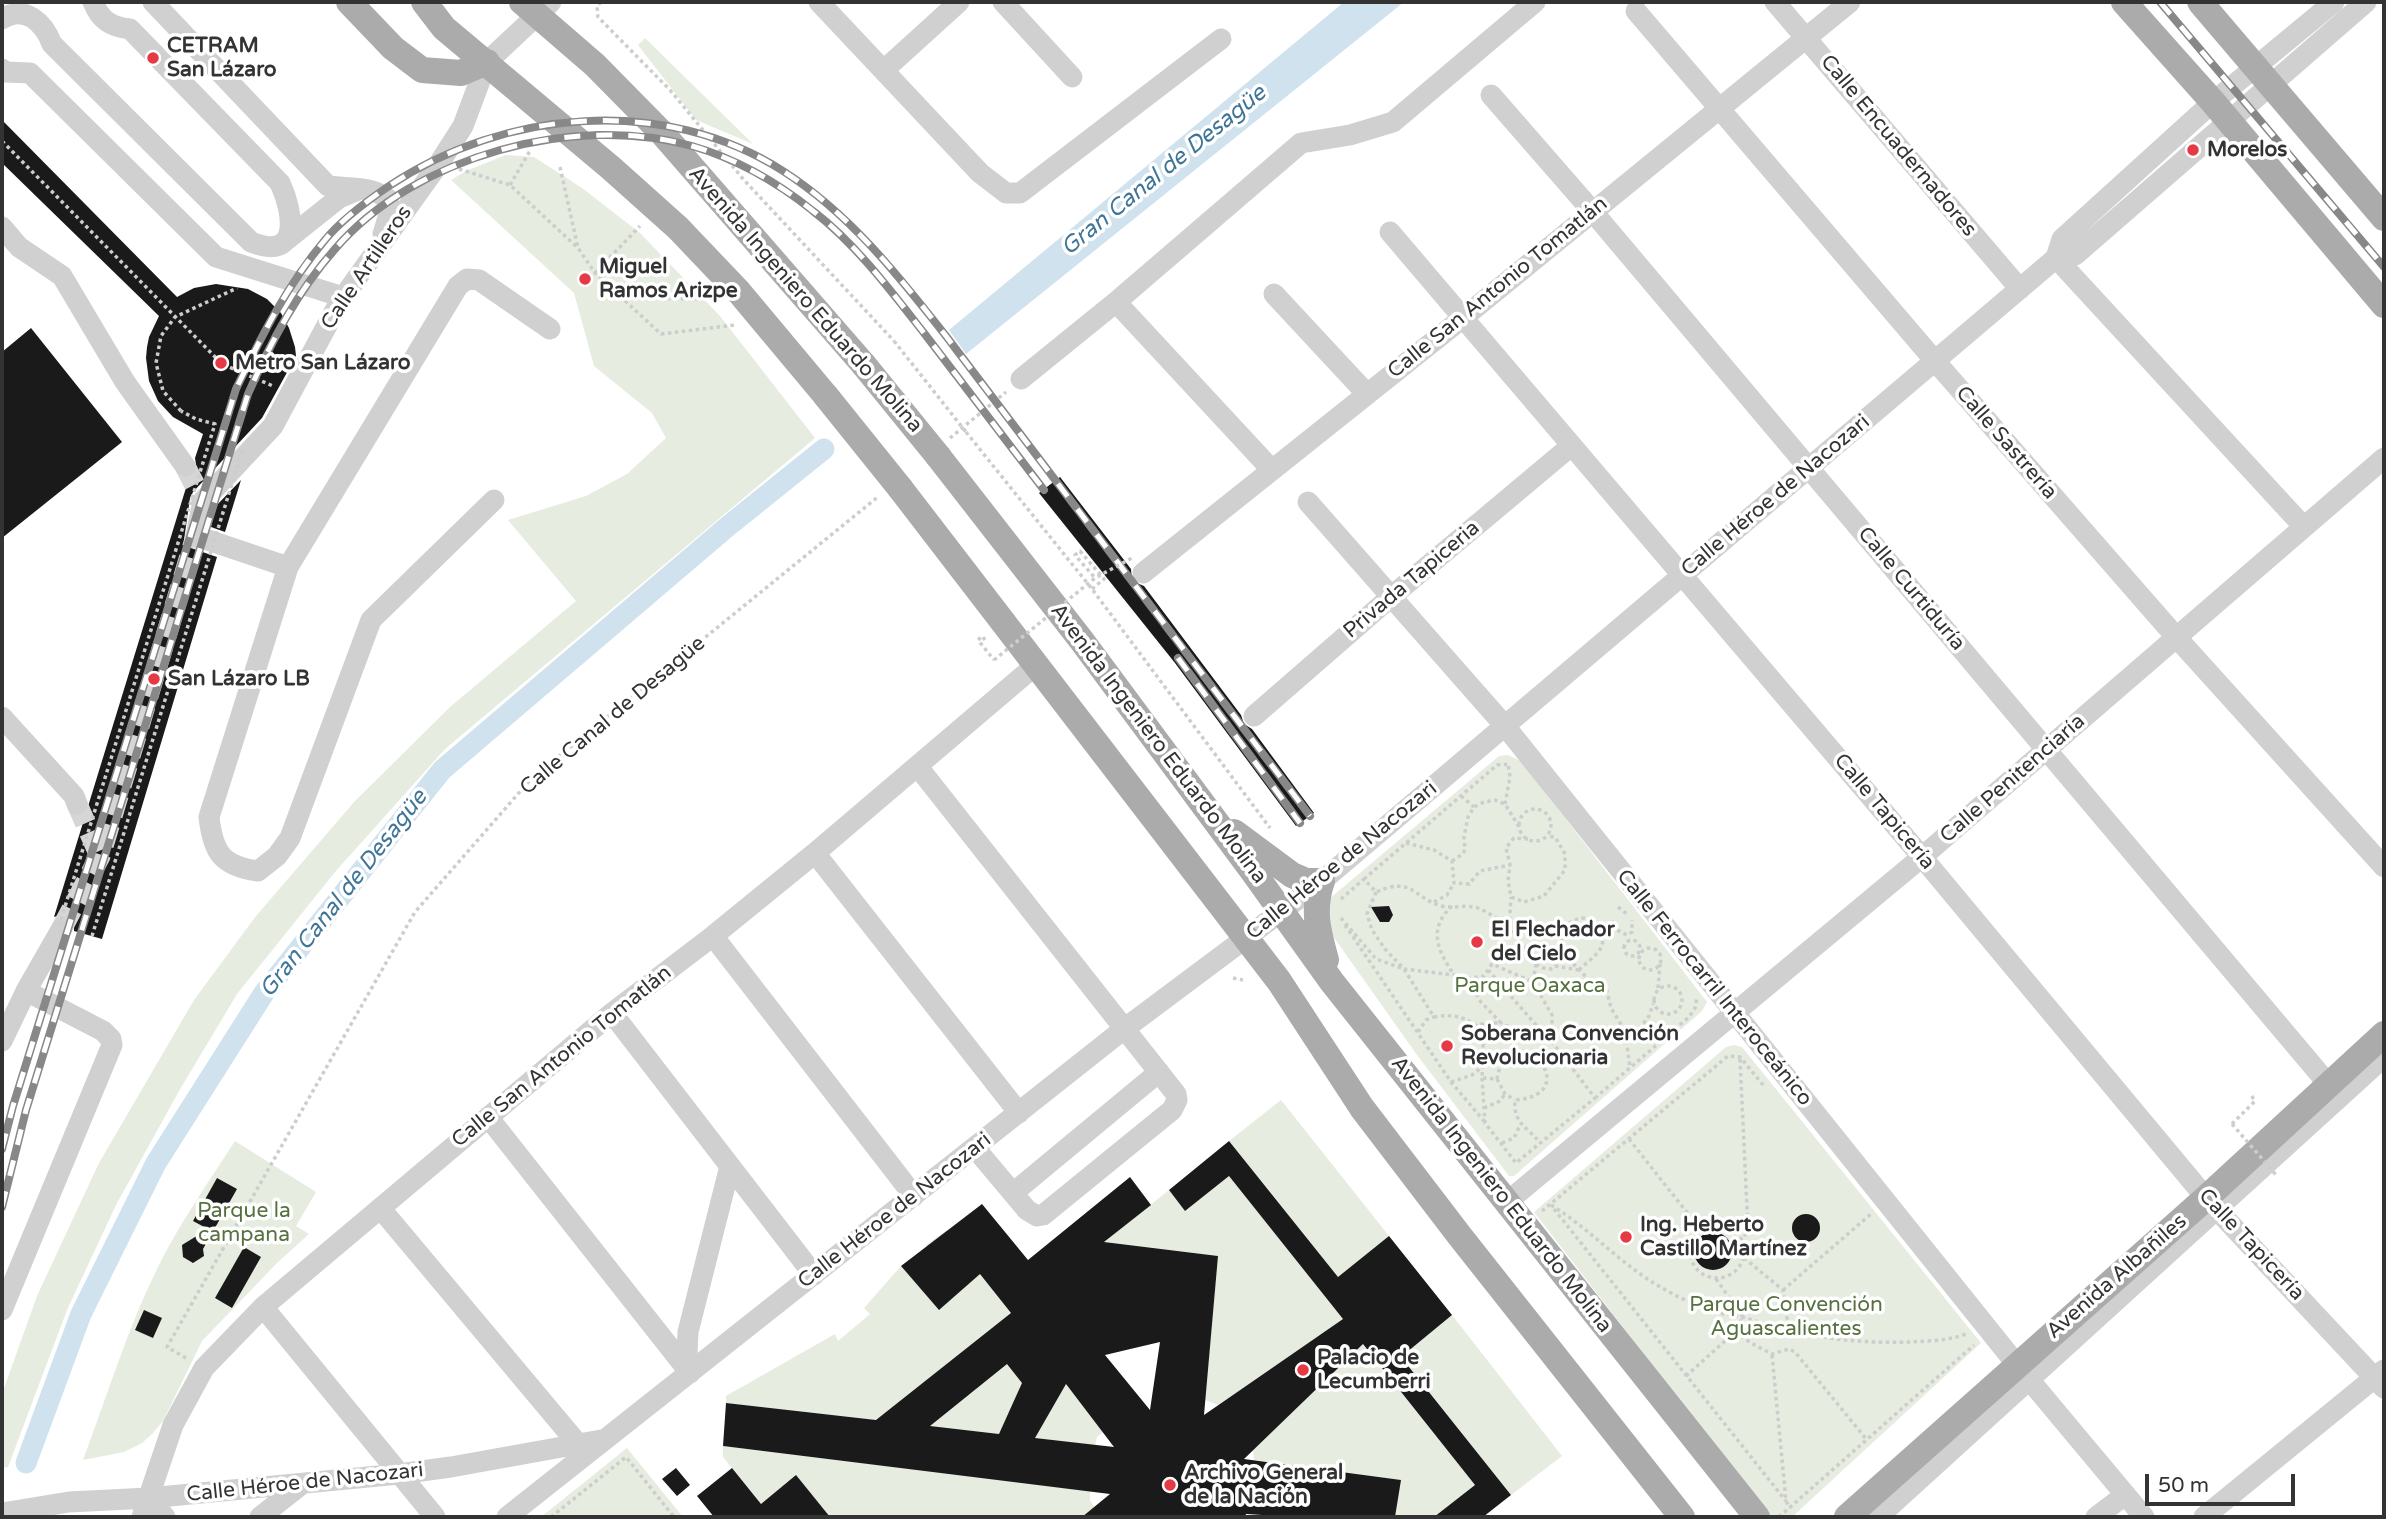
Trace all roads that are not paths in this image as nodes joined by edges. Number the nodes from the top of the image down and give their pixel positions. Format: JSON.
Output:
{"nodes":[{"id":1,"x":93,"y":2,"type":"edge"},
{"id":2,"x":153,"y":2,"type":"edge"},
{"id":3,"x":349,"y":2,"type":"edge"},
{"id":4,"x":412,"y":2,"type":"edge"},
{"id":5,"x":424,"y":2,"type":"edge"},
{"id":6,"x":819,"y":2,"type":"edge"},
{"id":7,"x":959,"y":2,"type":"edge"},
{"id":8,"x":1003,"y":2,"type":"edge"},
{"id":9,"x":1535,"y":2,"type":"edge"},
{"id":10,"x":1775,"y":2,"type":"edge"},
{"id":11,"x":1850,"y":2,"type":"edge"},
{"id":12,"x":2124,"y":2,"type":"edge"},
{"id":13,"x":2200,"y":2,"type":"edge"},
{"id":14,"x":2333,"y":2,"type":"edge"},
{"id":15,"x":2366,"y":2,"type":"edge"},
{"id":16,"x":537,"y":6,"type":"edge"},
{"id":17,"x":1636,"y":11,"type":"dead end"},
{"id":18,"x":2,"y":19,"type":"edge"},
{"id":19,"x":444,"y":28,"type":"junction"},
{"id":20,"x":1806,"y":38,"type":"junction"},
{"id":21,"x":1221,"y":39,"type":"dead end"},
{"id":22,"x":487,"y":62,"type":"junction"},
{"id":23,"x":2,"y":69,"type":"edge"},
{"id":24,"x":884,"y":70,"type":"junction"},
{"id":25,"x":2263,"y":75,"type":"junction"},
{"id":26,"x":1072,"y":77,"type":"dead end"},
{"id":27,"x":1491,"y":95,"type":"dead end"},
{"id":28,"x":1720,"y":108,"type":"junction"},
{"id":29,"x":2221,"y":112,"type":"junction"},
{"id":30,"x":362,"y":188,"type":"junction"},
{"id":31,"x":1593,"y":212,"type":"junction"},
{"id":32,"x":2384,"y":218,"type":"edge"},
{"id":33,"x":2,"y":227,"type":"edge"},
{"id":34,"x":1390,"y":232,"type":"dead end"},
{"id":35,"x":285,"y":241,"type":"junction"},
{"id":36,"x":2056,"y":258,"type":"junction"},
{"id":37,"x":369,"y":261,"type":"junction"},
{"id":38,"x":2020,"y":289,"type":"junction"},
{"id":39,"x":1274,"y":294,"type":"dead end"},
{"id":40,"x":344,"y":297,"type":"junction"},
{"id":41,"x":1116,"y":302,"type":"junction"},
{"id":42,"x":2384,"y":305,"type":"edge"},
{"id":43,"x":1464,"y":317,"type":"junction"},
{"id":44,"x":550,"y":329,"type":"dead end"},
{"id":45,"x":1935,"y":361,"type":"junction"},
{"id":46,"x":1021,"y":379,"type":"road end"},
{"id":47,"x":1367,"y":394,"type":"junction"},
{"id":48,"x":1571,"y":446,"type":"junction"},
{"id":49,"x":2384,"y":458,"type":"edge"},
{"id":50,"x":185,"y":466,"type":"tunnel mouth"},
{"id":51,"x":1271,"y":469,"type":"junction"},
{"id":52,"x":1808,"y":469,"type":"junction"},
{"id":53,"x":494,"y":500,"type":"dead end"},
{"id":54,"x":1308,"y":502,"type":"dead end"},
{"id":55,"x":2304,"y":527,"type":"junction"},
{"id":56,"x":1138,"y":565,"type":"road end"},
{"id":57,"x":288,"y":567,"type":"junction"},
{"id":58,"x":1684,"y":575,"type":"junction"},
{"id":59,"x":1392,"y":596,"type":"junction"},
{"id":60,"x":2177,"y":638,"type":"junction"},
{"id":61,"x":1037,"y":664,"type":"junction"},
{"id":62,"x":2,"y":716,"type":"edge"},
{"id":63,"x":1254,"y":716,"type":"dead end"},
{"id":64,"x":1505,"y":726,"type":"junction"},
{"id":65,"x":2047,"y":750,"type":"junction"},
{"id":66,"x":918,"y":767,"type":"junction"},
{"id":67,"x":77,"y":804,"type":"tunnel mouth"},
{"id":68,"x":1213,"y":816,"type":"junction"},
{"id":69,"x":815,"y":853,"type":"junction"},
{"id":70,"x":1922,"y":857,"type":"junction"},
{"id":71,"x":2384,"y":867,"type":"edge"},
{"id":72,"x":1330,"y":891,"type":"junction"},
{"id":73,"x":1283,"y":911,"type":"junction"},
{"id":74,"x":61,"y":927,"type":"tunnel mouth"},
{"id":75,"x":713,"y":936,"type":"junction"},
{"id":76,"x":1247,"y":939,"type":"junction"},
{"id":77,"x":1332,"y":982,"type":"junction"},
{"id":78,"x":26,"y":991,"type":"junction"},
{"id":79,"x":612,"y":1013,"type":"junction"},
{"id":80,"x":1734,"y":1014,"type":"junction"},
{"id":81,"x":1124,"y":1030,"type":"junction"},
{"id":82,"x":2384,"y":1034,"type":"edge"},
{"id":83,"x":2,"y":1041,"type":"edge"},
{"id":84,"x":2384,"y":1057,"type":"edge"},
{"id":85,"x":1159,"y":1072,"type":"junction"},
{"id":86,"x":2329,"y":1085,"type":"junction"},
{"id":87,"x":1019,"y":1113,"type":"junction"},
{"id":88,"x":488,"y":1117,"type":"junction"},
{"id":89,"x":975,"y":1148,"type":"junction"},
{"id":90,"x":730,"y":1166,"type":"junction"},
{"id":91,"x":1013,"y":1193,"type":"junction"},
{"id":92,"x":914,"y":1196,"type":"junction"},
{"id":93,"x":1507,"y":1202,"type":"junction"},
{"id":94,"x":2211,"y":1203,"type":"junction"},
{"id":95,"x":381,"y":1209,"type":"junction"},
{"id":96,"x":814,"y":1275,"type":"junction"},
{"id":97,"x":263,"y":1307,"type":"junction"},
{"id":98,"x":2,"y":1310,"type":"edge"},
{"id":99,"x":2023,"y":1372,"type":"junction"},
{"id":100,"x":690,"y":1373,"type":"junction"},
{"id":101,"x":2381,"y":1379,"type":"edge"},
{"id":102,"x":607,"y":1439,"type":"junction"},
{"id":103,"x":578,"y":1444,"type":"junction"},
{"id":104,"x":399,"y":1474,"type":"junction"},
{"id":105,"x":302,"y":1484,"type":"junction"},
{"id":106,"x":2125,"y":1494,"type":"junction"},
{"id":107,"x":1896,"y":1501,"type":"edge"},
{"id":108,"x":145,"y":1508,"type":"edge"},
{"id":109,"x":2,"y":1513,"type":"edge"},
{"id":110,"x":164,"y":1517,"type":"edge"},
{"id":111,"x":260,"y":1517,"type":"edge"},
{"id":112,"x":435,"y":1517,"type":"edge"},
{"id":113,"x":506,"y":1517,"type":"edge"},
{"id":114,"x":1682,"y":1517,"type":"edge"},
{"id":115,"x":1757,"y":1517,"type":"edge"},
{"id":116,"x":1847,"y":1517,"type":"edge"},
{"id":117,"x":1878,"y":1517,"type":"edge"},
{"id":118,"x":2096,"y":1517,"type":"edge"},
{"id":119,"x":2144,"y":1517,"type":"edge"},
{"id":120,"x":2204,"y":1517,"type":"edge"}],
"edges":[{"from":1,"to":35,"type":"street"},
{"from":2,"to":30,"type":"street"},
{"from":3,"to":22,"type":"main road"},
{"from":4,"to":19,"type":"main road"},
{"from":5,"to":19,"type":"main road"},
{"from":6,"to":24,"type":"street"},
{"from":7,"to":24,"type":"street"},
{"from":8,"to":26,"type":"street"},
{"from":9,"to":41,"type":"street"},
{"from":10,"to":20,"type":"street","name":"Calle Encuadernadores"},
{"from":11,"to":20,"type":"street","name":"Calle San Antonio Tomatlán"},
{"from":12,"to":29,"type":"main road"},
{"from":13,"to":25,"type":"main road"},
{"from":14,"to":25,"type":"street","name":"Calle Héroe de Nacozari"},
{"from":15,"to":25,"type":"street","name":"Calle Héroe de Nacozari"},
{"from":16,"to":22,"type":"street"},
{"from":16,"to":68,"type":"main road","name":"Avenida Ingeniero Eduardo Molina","bridge":true},
{"from":17,"to":28,"type":"street","name":"Calle Sastrería"},
{"from":18,"to":35,"type":"street"},
{"from":19,"to":22,"type":"main road"},
{"from":20,"to":28,"type":"street","name":"Calle San Antonio Tomatlán"},
{"from":20,"to":38,"type":"street","name":"Calle Encuadernadores"},
{"from":21,"to":24,"type":"street"},
{"from":22,"to":37,"type":"street","name":"Calle Artilleros"},
{"from":22,"to":61,"type":"main road","bridge":true},
{"from":23,"to":40,"type":"street"},
{"from":25,"to":29,"type":"street","name":"Calle Héroe de Nacozari"},
{"from":25,"to":32,"type":"main road"},
{"from":27,"to":31,"type":"street","name":"Calle Curtiduría"},
{"from":28,"to":31,"type":"street","name":"Calle San Antonio Tomatlán"},
{"from":28,"to":45,"type":"street","name":"Calle Sastrería"},
{"from":29,"to":36,"type":"street","name":"Calle Héroe de Nacozari"},
{"from":29,"to":42,"type":"main road"},
{"from":30,"to":35,"type":"street"},
{"from":30,"to":37,"type":"street"},
{"from":31,"to":43,"type":"street","name":"Calle San Antonio Tomatlán"},
{"from":31,"to":52,"type":"street","name":"Calle Curtiduría"},
{"from":33,"to":50,"type":"street"},
{"from":34,"to":43,"type":"street","name":"Calle Tapicería"},
{"from":36,"to":38,"type":"street","name":"Calle Héroe de Nacozari"},
{"from":36,"to":55,"type":"street"},
{"from":37,"to":40,"type":"street","name":"Calle Artilleros"},
{"from":38,"to":45,"type":"street","name":"Calle Héroe de Nacozari"},
{"from":39,"to":47,"type":"street"},
{"from":40,"to":57,"type":"street","name":"Calle Artilleros"},
{"from":41,"to":46,"type":"street"},
{"from":41,"to":51,"type":"street"},
{"from":43,"to":47,"type":"street","name":"Calle San Antonio Tomatlán"},
{"from":43,"to":48,"type":"street","name":"Calle Tapicería"},
{"from":44,"to":57,"type":"street"},
{"from":45,"to":52,"type":"street","name":"Calle Héroe de Nacozari"},
{"from":45,"to":60,"type":"street","name":"Calle Sastrería"},
{"from":47,"to":51,"type":"street","name":"Calle San Antonio Tomatlán"},
{"from":48,"to":58,"type":"street","name":"Calle Tapicería"},
{"from":48,"to":59,"type":"street","name":"Privada Tapiceria"},
{"from":49,"to":55,"type":"street","name":"Calle Penitenciaría"},
{"from":51,"to":56,"type":"street","name":"Calle San Antonio Tomatlán"},
{"from":52,"to":58,"type":"street","name":"Calle Héroe de Nacozari"},
{"from":52,"to":65,"type":"street","name":"Calle Curtiduría"},
{"from":53,"to":57,"type":"street"},
{"from":54,"to":59,"type":"street","name":"Calle Ferrocarril Interoceánico"},
{"from":55,"to":60,"type":"street","name":"Calle Penitenciaría"},
{"from":58,"to":64,"type":"street","name":"Calle Héroe de Nacozari"},
{"from":58,"to":70,"type":"street","name":"Calle Tapicería"},
{"from":59,"to":63,"type":"street","name":"Privada Tapiceria"},
{"from":59,"to":64,"type":"street","name":"Calle Ferrocarril Interoceánico"},
{"from":60,"to":65,"type":"street","name":"Calle Penitenciaría"},
{"from":60,"to":71,"type":"street","name":"Calle Sastrería"},
{"from":61,"to":66,"type":"street","name":"Calle San Antonio Tomatlán"},
{"from":61,"to":76,"type":"main road"},
{"from":62,"to":67,"type":"street"},
{"from":64,"to":72,"type":"street","name":"Calle Héroe de Nacozari"},
{"from":64,"to":80,"type":"street","name":"Calle Ferrocarril Interoceánico"},
{"from":65,"to":70,"type":"street","name":"Calle Penitenciaría"},
{"from":65,"to":86,"type":"street","name":"Calle Curtiduría"},
{"from":66,"to":69,"type":"street","name":"Calle San Antonio Tomatlán"},
{"from":66,"to":81,"type":"street"},
{"from":68,"to":72,"type":"main road"},
{"from":68,"to":73,"type":"main road","name":"Avenida Ingeniero Eduardo Molina"},
{"from":69,"to":75,"type":"street","name":"Calle San Antonio Tomatlán"},
{"from":69,"to":87,"type":"street"},
{"from":70,"to":80,"type":"street","name":"Calle Penitenciaría"},
{"from":70,"to":94,"type":"street","name":"Calle Tapicería"},
{"from":72,"to":73,"type":"street","name":"Calle Héroe de Nacozari"},
{"from":72,"to":77,"type":"main road"},
{"from":73,"to":76,"type":"street","name":"Calle Héroe de Nacozari"},
{"from":73,"to":77,"type":"main road","name":"Avenida Ingeniero Eduardo Molina"},
{"from":74,"to":78,"type":"street"},
{"from":75,"to":79,"type":"street","name":"Calle San Antonio Tomatlán"},
{"from":75,"to":92,"type":"street"},
{"from":76,"to":81,"type":"street","name":"Calle Héroe de Nacozari"},
{"from":76,"to":114,"type":"main road"},
{"from":77,"to":93,"type":"main road","name":"Avenida Ingeniero Eduardo Molina"},
{"from":78,"to":83,"type":"street"},
{"from":78,"to":98,"type":"street"},
{"from":79,"to":88,"type":"street","name":"Calle San Antonio Tomatlán"},
{"from":79,"to":90,"type":"street"},
{"from":80,"to":93,"type":"street","name":"Calle Penitenciaría"},
{"from":80,"to":99,"type":"street","name":"Calle Ferrocarril Interoceánico"},
{"from":81,"to":85,"type":"street"},
{"from":81,"to":87,"type":"street","name":"Calle Héroe de Nacozari"},
{"from":82,"to":86,"type":"main road","name":"Avenida Albañiles"},
{"from":84,"to":94,"type":"street"},
{"from":85,"to":91,"type":"street"},
{"from":85,"to":91,"type":"street"},
{"from":86,"to":94,"type":"main road","name":"Avenida Albañiles"},
{"from":87,"to":89,"type":"street","name":"Calle Héroe de Nacozari"},
{"from":88,"to":95,"type":"street","name":"Calle San Antonio Tomatlán"},
{"from":88,"to":100,"type":"street"},
{"from":89,"to":91,"type":"street"},
{"from":89,"to":92,"type":"street","name":"Calle Héroe de Nacozari"},
{"from":90,"to":96,"type":"street"},
{"from":90,"to":100,"type":"street"},
{"from":92,"to":96,"type":"street","name":"Calle Héroe de Nacozari"},
{"from":93,"to":115,"type":"main road","name":"Avenida Ingeniero Eduardo Molina"},
{"from":94,"to":99,"type":"main road","name":"Avenida Albañiles"},
{"from":94,"to":101,"type":"street","name":"Calle Tapicería"},
{"from":95,"to":97,"type":"street","name":"Calle San Antonio Tomatlán"},
{"from":95,"to":103,"type":"street"},
{"from":96,"to":100,"type":"street","name":"Calle Héroe de Nacozari"},
{"from":97,"to":104,"type":"street"},
{"from":97,"to":108,"type":"street","name":"Calle San Antonio Tomatlán"},
{"from":99,"to":106,"type":"street","name":"Calle Ferrocarril Interoceánico"},
{"from":99,"to":107,"type":"main road","name":"Avenida Albañiles"},
{"from":100,"to":102,"type":"street","name":"Calle Héroe de Nacozari"},
{"from":101,"to":120,"type":"street"},
{"from":102,"to":103,"type":"street","name":"Calle Héroe de Nacozari"},
{"from":102,"to":113,"type":"street","name":"Calle Héroe de Nacozari"},
{"from":103,"to":104,"type":"street","name":"Calle Héroe de Nacozari"},
{"from":104,"to":105,"type":"street","name":"Calle Héroe de Nacozari"},
{"from":104,"to":112,"type":"street"},
{"from":105,"to":108,"type":"street","name":"Calle Héroe de Nacozari"},
{"from":105,"to":111,"type":"street"},
{"from":106,"to":118,"type":"street"},
{"from":106,"to":119,"type":"street","name":"Calle Ferrocarril Interoceánico"},
{"from":107,"to":116,"type":"main road","name":"Avenida Albañiles"},
{"from":107,"to":117,"type":"street"},
{"from":108,"to":109,"type":"street","name":"Calle Héroe de Nacozari"},
{"from":108,"to":110,"type":"street"}]}
